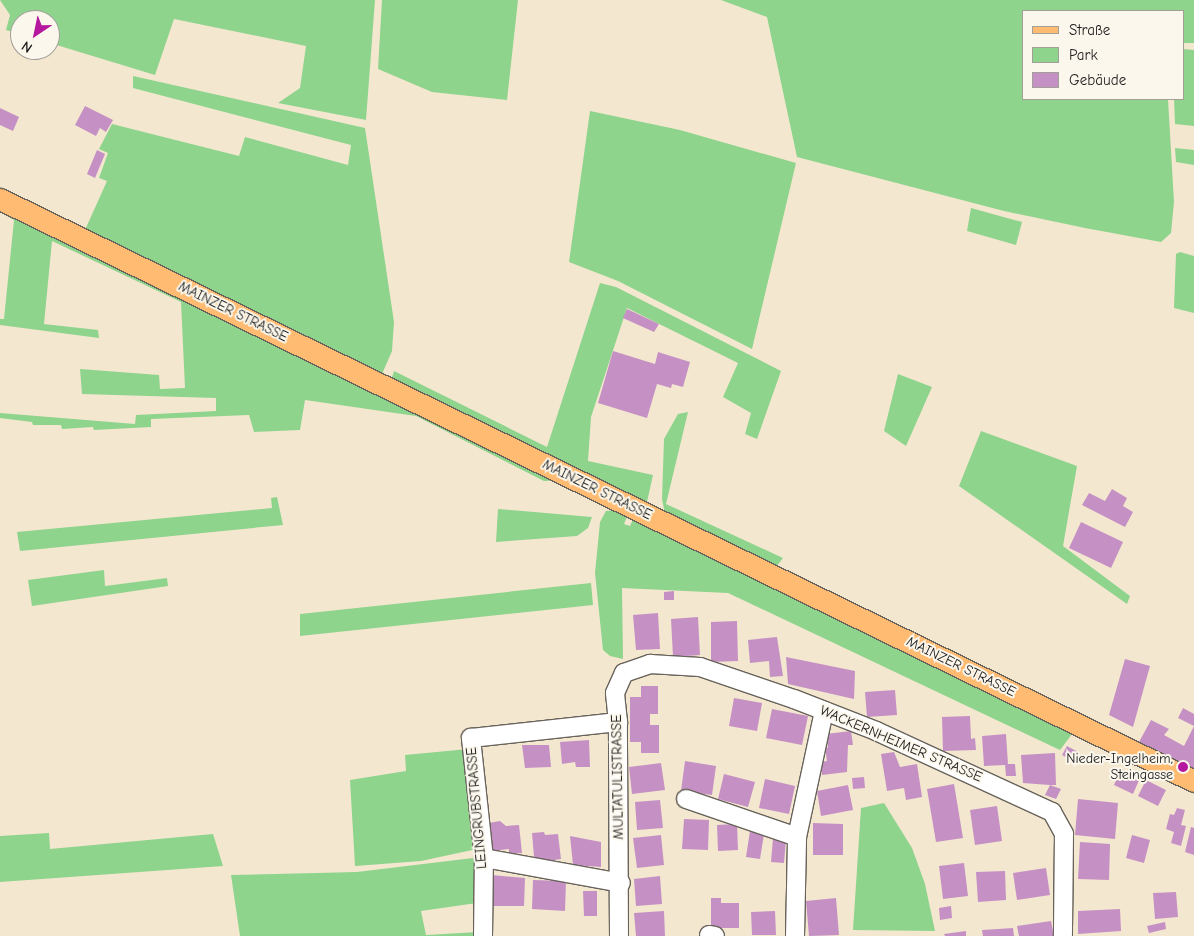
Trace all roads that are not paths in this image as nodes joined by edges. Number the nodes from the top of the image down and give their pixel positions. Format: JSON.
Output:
{"nodes":[{"id":1,"x":0,"y":199,"type":"edge"},
{"id":2,"x":624,"y":672,"type":"joint"},
{"id":3,"x":824,"y":711,"type":"junction"},
{"id":4,"x":618,"y":722,"type":"junction"},
{"id":5,"x":1194,"y":781,"type":"edge"},
{"id":6,"x":686,"y":799,"type":"dead end"},
{"id":7,"x":797,"y":837,"type":"junction"},
{"id":8,"x":484,"y":858,"type":"junction"},
{"id":9,"x":621,"y":883,"type":"junction"},
{"id":10,"x":483,"y":936,"type":"edge"},
{"id":11,"x":619,"y":936,"type":"edge"},
{"id":12,"x":795,"y":936,"type":"edge"},
{"id":13,"x":1063,"y":936,"type":"edge"}],
"edges":[{"from":1,"to":5,"type":"main road","name":"MAINZER STRASSE"},
{"from":2,"to":3,"type":"street","name":"WACKERNHEIMER STRASSE"},
{"from":2,"to":4,"type":"street","name":"MULTATULISTRASSE"},
{"from":3,"to":7,"type":"street"},
{"from":3,"to":13,"type":"street","name":"WACKERNHEIMER STRASSE"},
{"from":4,"to":8,"type":"street","name":"LEINGRUBSTRASSE"},
{"from":4,"to":9,"type":"street","name":"MULTATULISTRASSE"},
{"from":6,"to":7,"type":"street"},
{"from":7,"to":12,"type":"street"},
{"from":8,"to":9,"type":"street"},
{"from":8,"to":10,"type":"street","name":"LEINGRUBSTRASSE"},
{"from":9,"to":11,"type":"street","name":"MULTATULISTRASSE"}]}
